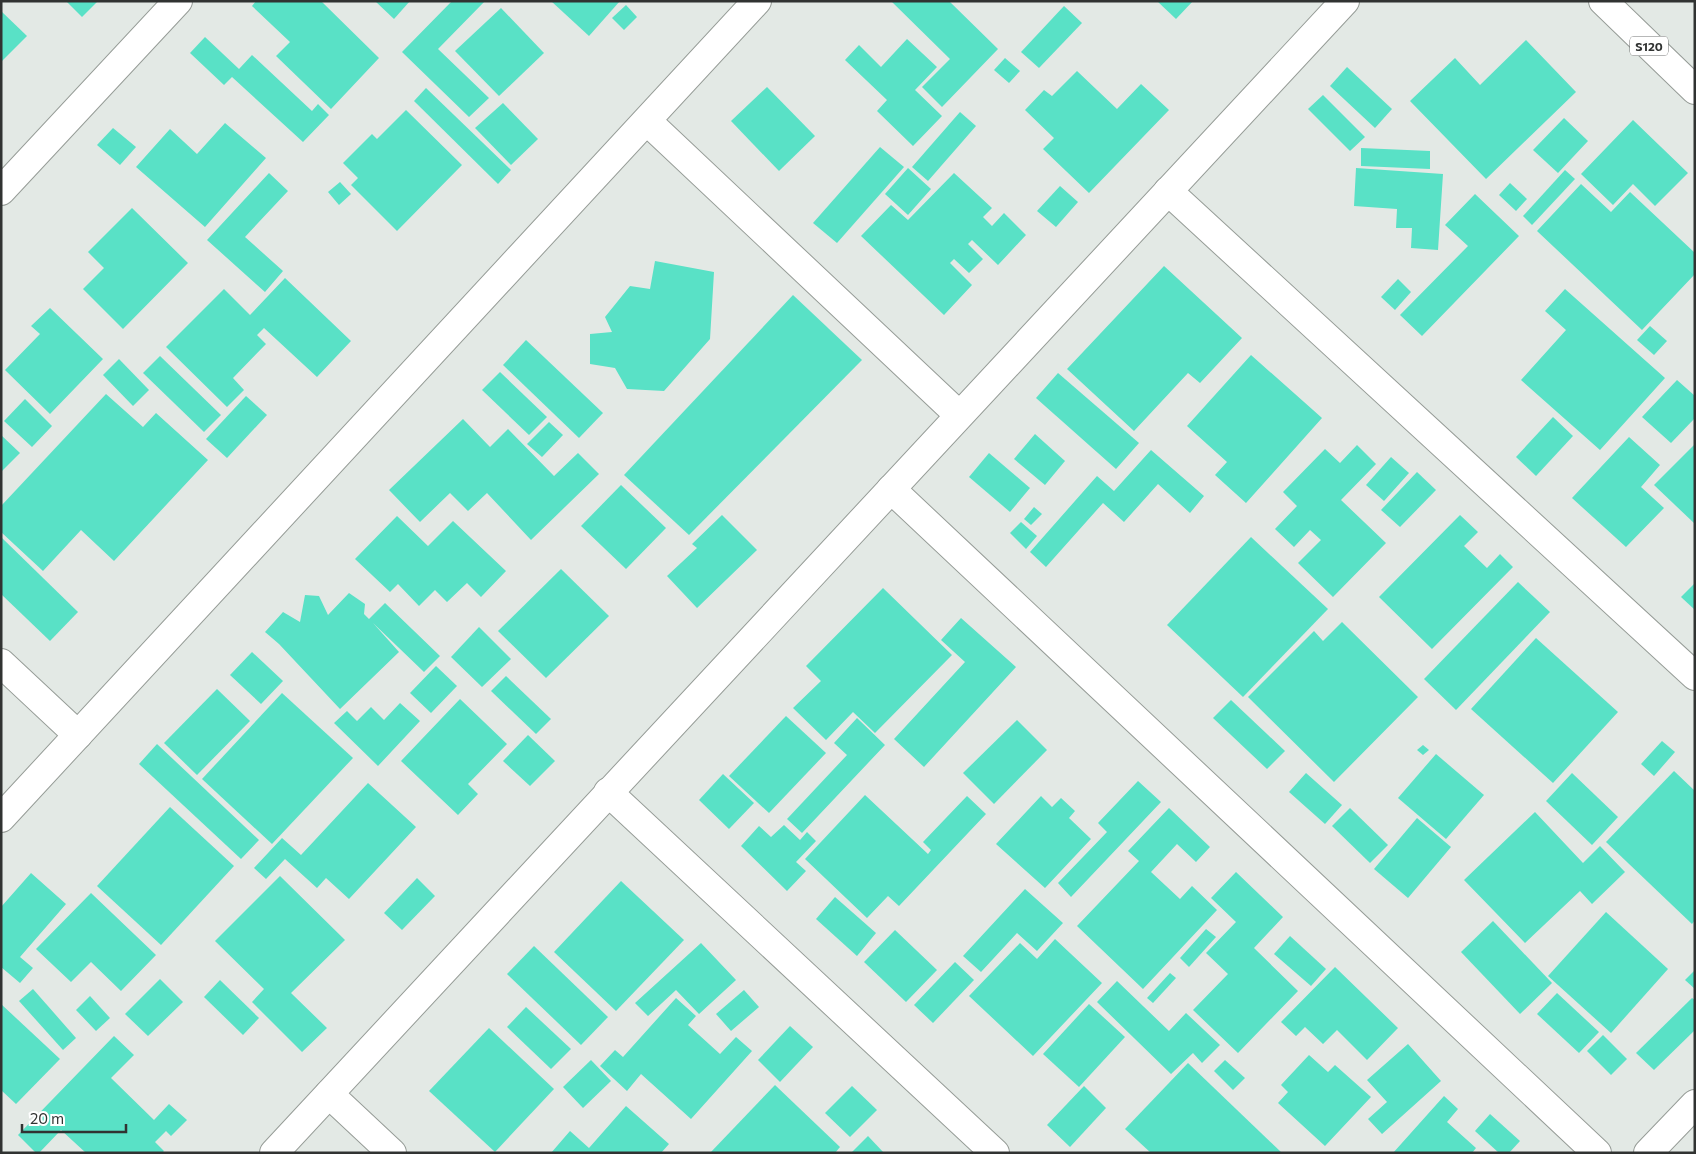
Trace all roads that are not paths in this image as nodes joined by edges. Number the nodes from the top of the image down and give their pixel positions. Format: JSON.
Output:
{"nodes":[{"id":1,"x":178,"y":1,"type":"edge"},
{"id":2,"x":757,"y":1,"type":"edge"},
{"id":3,"x":1345,"y":1,"type":"edge"},
{"id":4,"x":1603,"y":1,"type":"edge"},
{"id":5,"x":1695,"y":90,"type":"edge"},
{"id":6,"x":647,"y":121,"type":"junction"},
{"id":7,"x":1,"y":191,"type":"edge"},
{"id":8,"x":1168,"y":191,"type":"junction"},
{"id":9,"x":960,"y":415,"type":"junction"},
{"id":10,"x":891,"y":488,"type":"junction"},
{"id":11,"x":1,"y":663,"type":"edge"},
{"id":12,"x":1695,"y":676,"type":"edge"},
{"id":13,"x":78,"y":735,"type":"junction"},
{"id":14,"x":608,"y":792,"type":"junction"},
{"id":15,"x":1,"y":818,"type":"edge"},
{"id":16,"x":329,"y":1094,"type":"junction"},
{"id":17,"x":1695,"y":1104,"type":"edge"},
{"id":18,"x":274,"y":1153,"type":"edge"},
{"id":19,"x":392,"y":1153,"type":"edge"},
{"id":20,"x":995,"y":1153,"type":"edge"},
{"id":21,"x":1597,"y":1153,"type":"edge"},
{"id":22,"x":1648,"y":1153,"type":"edge"}],
"edges":[{"from":1,"to":7,"type":"street"},
{"from":2,"to":6,"type":"street"},
{"from":3,"to":8,"type":"street"},
{"from":4,"to":5,"type":"street","number":"S120"},
{"from":6,"to":9,"type":"street"},
{"from":6,"to":13,"type":"street"},
{"from":8,"to":9,"type":"street"},
{"from":8,"to":12,"type":"street"},
{"from":9,"to":10,"type":"street"},
{"from":10,"to":14,"type":"street"},
{"from":10,"to":21,"type":"street"},
{"from":11,"to":13,"type":"street"},
{"from":13,"to":15,"type":"street"},
{"from":14,"to":16,"type":"street"},
{"from":14,"to":20,"type":"street"},
{"from":16,"to":18,"type":"street"},
{"from":16,"to":19,"type":"street"},
{"from":17,"to":22,"type":"street"}]}
